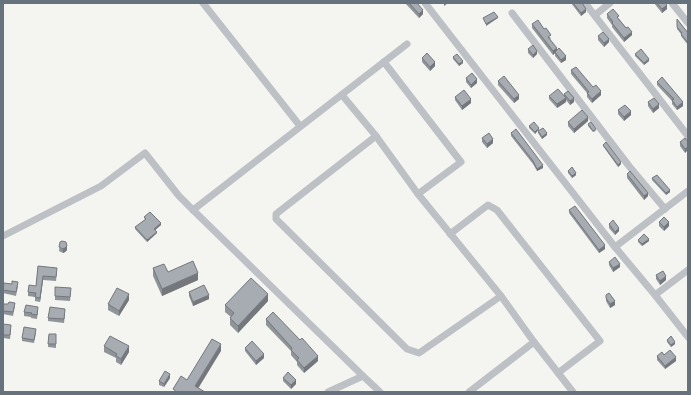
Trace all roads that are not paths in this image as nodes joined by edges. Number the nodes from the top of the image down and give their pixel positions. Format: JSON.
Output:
{"nodes":[{"id":1,"x":203,"y":3,"type":"edge"},
{"id":2,"x":425,"y":3,"type":"edge"},
{"id":3,"x":585,"y":3,"type":"edge"},
{"id":4,"x":610,"y":3,"type":"edge"},
{"id":5,"x":672,"y":3,"type":"edge"},
{"id":6,"x":512,"y":13,"type":"dead end"},
{"id":7,"x":595,"y":15,"type":"junction"},
{"id":8,"x":688,"y":23,"type":"edge"},
{"id":9,"x":407,"y":44,"type":"dead end"},
{"id":10,"x":384,"y":62,"type":"junction"},
{"id":11,"x":342,"y":94,"type":"junction"},
{"id":12,"x":300,"y":126,"type":"junction"},
{"id":13,"x":376,"y":136,"type":"junction"},
{"id":14,"x":688,"y":136,"type":"edge"},
{"id":15,"x":688,"y":192,"type":"edge"},
{"id":16,"x":418,"y":194,"type":"junction"},
{"id":17,"x":665,"y":208,"type":"junction"},
{"id":18,"x":193,"y":210,"type":"junction"},
{"id":19,"x":450,"y":234,"type":"junction"},
{"id":20,"x":3,"y":236,"type":"edge"},
{"id":21,"x":615,"y":247,"type":"junction"},
{"id":22,"x":688,"y":270,"type":"edge"},
{"id":23,"x":655,"y":295,"type":"junction"},
{"id":24,"x":501,"y":296,"type":"junction"},
{"id":25,"x":688,"y":337,"type":"edge"},
{"id":26,"x":534,"y":342,"type":"junction"},
{"id":27,"x":558,"y":373,"type":"junction"},
{"id":28,"x":363,"y":376,"type":"junction"},
{"id":29,"x":328,"y":392,"type":"edge"},
{"id":30,"x":380,"y":392,"type":"edge"},
{"id":31,"x":469,"y":392,"type":"edge"},
{"id":32,"x":573,"y":392,"type":"edge"}],
"edges":[{"from":1,"to":12,"type":"street"},
{"from":2,"to":21,"type":"street"},
{"from":3,"to":7,"type":"street"},
{"from":4,"to":7,"type":"street"},
{"from":5,"to":8,"type":"street"},
{"from":6,"to":17,"type":"street"},
{"from":7,"to":14,"type":"street"},
{"from":9,"to":10,"type":"street"},
{"from":10,"to":11,"type":"street"},
{"from":10,"to":16,"type":"street"},
{"from":11,"to":12,"type":"street"},
{"from":11,"to":13,"type":"street"},
{"from":12,"to":18,"type":"street"},
{"from":13,"to":16,"type":"street"},
{"from":13,"to":24,"type":"street"},
{"from":15,"to":17,"type":"street"},
{"from":16,"to":19,"type":"street"},
{"from":17,"to":21,"type":"street"},
{"from":18,"to":20,"type":"street"},
{"from":18,"to":28,"type":"street"},
{"from":19,"to":24,"type":"street"},
{"from":19,"to":27,"type":"street"},
{"from":21,"to":23,"type":"street"},
{"from":22,"to":23,"type":"street"},
{"from":23,"to":25,"type":"street"},
{"from":24,"to":26,"type":"street"},
{"from":26,"to":27,"type":"street"},
{"from":26,"to":31,"type":"street"},
{"from":27,"to":32,"type":"street"},
{"from":28,"to":29,"type":"street"},
{"from":28,"to":30,"type":"street"}]}
